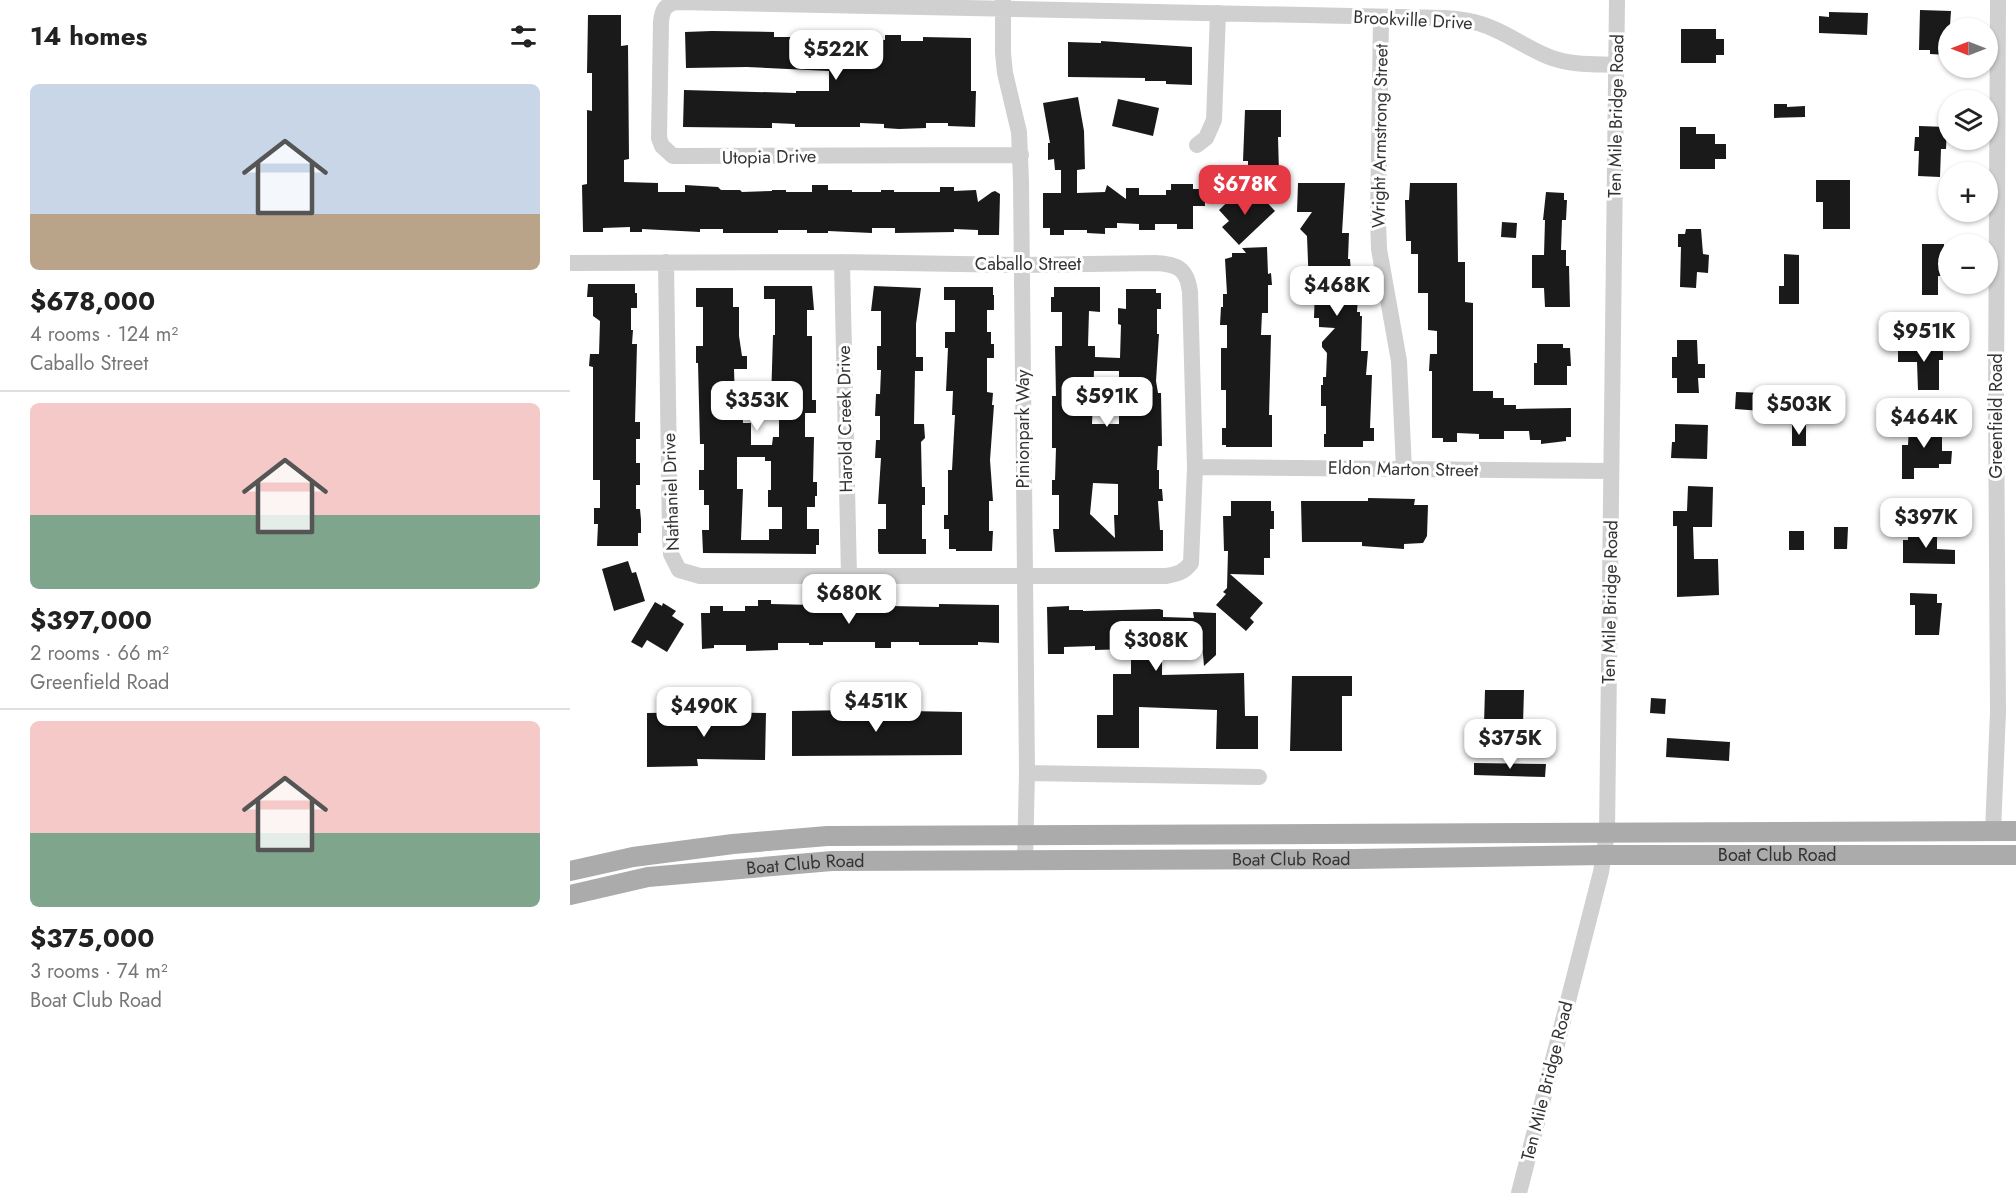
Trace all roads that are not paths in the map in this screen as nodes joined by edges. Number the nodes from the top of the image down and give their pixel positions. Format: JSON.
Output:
{"nodes":[{"id":1,"x":1617,"y":0,"type":"edge"},
{"id":2,"x":1998,"y":0,"type":"edge"},
{"id":3,"x":1003,"y":4,"type":"edge"},
{"id":4,"x":664,"y":8,"type":"joint"},
{"id":5,"x":1218,"y":13,"type":"junction"},
{"id":6,"x":1381,"y":17,"type":"junction"},
{"id":7,"x":1616,"y":65,"type":"junction"},
{"id":8,"x":1197,"y":145,"type":"dead end"},
{"id":9,"x":1020,"y":155,"type":"junction"},
{"id":10,"x":570,"y":262,"type":"edge"},
{"id":11,"x":666,"y":262,"type":"junction"},
{"id":12,"x":842,"y":262,"type":"junction"},
{"id":13,"x":1022,"y":265,"type":"junction"},
{"id":14,"x":1195,"y":467,"type":"junction"},
{"id":15,"x":1404,"y":469,"type":"junction"},
{"id":16,"x":1611,"y":471,"type":"junction"},
{"id":17,"x":1186,"y":569,"type":"joint"},
{"id":18,"x":849,"y":576,"type":"junction"},
{"id":19,"x":1024,"y":576,"type":"junction"},
{"id":20,"x":1027,"y":773,"type":"junction"},
{"id":21,"x":1259,"y":777,"type":"dead end"},
{"id":22,"x":1993,"y":831,"type":"junction"},
{"id":23,"x":2016,"y":831,"type":"edge"},
{"id":24,"x":1606,"y":833,"type":"junction"},
{"id":25,"x":1026,"y":835,"type":"junction"},
{"id":26,"x":1604,"y":855,"type":"junction"},
{"id":27,"x":2016,"y":855,"type":"edge"},
{"id":28,"x":1025,"y":860,"type":"junction"},
{"id":29,"x":570,"y":871,"type":"edge"},
{"id":30,"x":570,"y":895,"type":"edge"},
{"id":31,"x":1519,"y":1193,"type":"edge"}],
"edges":[{"from":1,"to":7,"type":"street","name":"Ten Mile Bridge Road"},
{"from":2,"to":22,"type":"street","name":"Greenfield Road"},
{"from":3,"to":4,"type":"street","name":"Brookville Drive"},
{"from":3,"to":5,"type":"street","name":"Brookville Drive"},
{"from":3,"to":9,"type":"street","name":"Pinionpark Way"},
{"from":4,"to":9,"type":"street","name":"Utopia Drive"},
{"from":5,"to":6,"type":"street","name":"Brookville Drive"},
{"from":5,"to":8,"type":"street"},
{"from":6,"to":7,"type":"street","name":"Brookville Drive"},
{"from":6,"to":15,"type":"street","name":"Wright Armstrong Street"},
{"from":7,"to":16,"type":"street","name":"Ten Mile Bridge Road"},
{"from":9,"to":13,"type":"street","name":"Pinionpark Way"},
{"from":10,"to":11,"type":"street","name":"Caballo Street"},
{"from":11,"to":12,"type":"street","name":"Caballo Street"},
{"from":11,"to":18,"type":"street","name":"Nathaniel Drive"},
{"from":12,"to":13,"type":"street","name":"Caballo Street"},
{"from":12,"to":18,"type":"street","name":"Harold Creek Drive"},
{"from":13,"to":14,"type":"street","name":"Caballo Street"},
{"from":13,"to":19,"type":"street","name":"Pinionpark Way"},
{"from":14,"to":15,"type":"street","name":"Eldon Marton Street"},
{"from":14,"to":17,"type":"street","name":"Caballo Street"},
{"from":15,"to":16,"type":"street","name":"Eldon Marton Street"},
{"from":16,"to":24,"type":"street","name":"Ten Mile Bridge Road"},
{"from":17,"to":19,"type":"street","name":"Nathaniel Drive"},
{"from":18,"to":19,"type":"street","name":"Nathaniel Drive"},
{"from":19,"to":20,"type":"street","name":"Pinionpark Way"},
{"from":20,"to":21,"type":"street"},
{"from":20,"to":25,"type":"street","name":"Pinionpark Way"},
{"from":22,"to":23,"type":"main road","name":"Boat Club Road"},
{"from":22,"to":24,"type":"main road","name":"Boat Club Road"},
{"from":24,"to":25,"type":"main road","name":"Boat Club Road"},
{"from":24,"to":26,"type":"street","name":"Ten Mile Bridge Road"},
{"from":25,"to":28,"type":"street","name":"Pinionpark Way"},
{"from":25,"to":29,"type":"main road","name":"Boat Club Road"},
{"from":26,"to":27,"type":"main road","name":"Boat Club Road"},
{"from":26,"to":28,"type":"main road","name":"Boat Club Road"},
{"from":26,"to":31,"type":"street","name":"Ten Mile Bridge Road"},
{"from":28,"to":30,"type":"main road","name":"Boat Club Road"}]}
